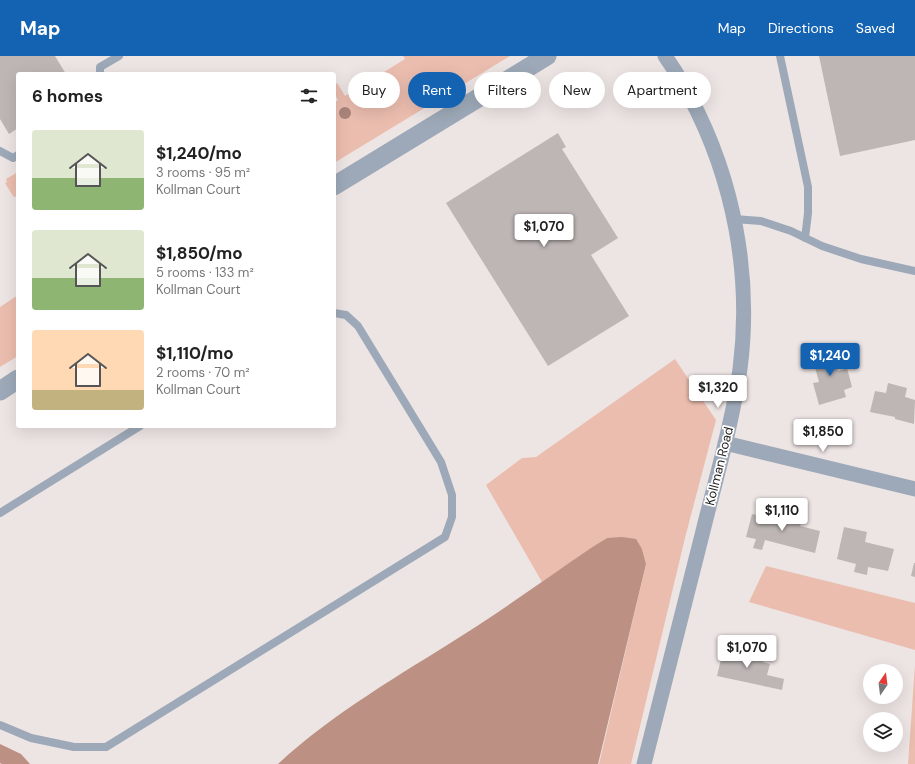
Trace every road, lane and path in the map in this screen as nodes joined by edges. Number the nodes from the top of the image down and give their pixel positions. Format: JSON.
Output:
{"nodes":[{"id":1,"x":119,"y":56,"type":"edge"},
{"id":2,"x":547,"y":56,"type":"edge"},
{"id":3,"x":665,"y":56,"type":"edge"},
{"id":4,"x":780,"y":56,"type":"edge"},
{"id":5,"x":100,"y":72,"type":"edge"},
{"id":6,"x":0,"y":151,"type":"edge"},
{"id":7,"x":16,"y":156,"type":"edge"},
{"id":8,"x":336,"y":185,"type":"edge"},
{"id":9,"x":734,"y":219,"type":"junction"},
{"id":10,"x":805,"y":238,"type":"junction"},
{"id":11,"x":915,"y":270,"type":"edge"},
{"id":12,"x":336,"y":313,"type":"edge"},
{"id":13,"x":16,"y":381,"type":"edge"},
{"id":14,"x":0,"y":390,"type":"edge"},
{"id":15,"x":137,"y":428,"type":"edge"},
{"id":16,"x":725,"y":443,"type":"junction"},
{"id":17,"x":915,"y":489,"type":"edge"},
{"id":18,"x":0,"y":513,"type":"edge"},
{"id":19,"x":0,"y":725,"type":"edge"},
{"id":20,"x":644,"y":764,"type":"edge"}],
"edges":[{"from":1,"to":5,"type":"lane"},
{"from":2,"to":8,"type":"street"},
{"from":3,"to":9,"type":"street","name":"Kollman Road"},
{"from":4,"to":10,"type":"lane"},
{"from":6,"to":7,"type":"lane"},
{"from":9,"to":10,"type":"lane"},
{"from":9,"to":16,"type":"street","name":"Kollman Road"},
{"from":10,"to":11,"type":"lane"},
{"from":12,"to":19,"type":"lane"},
{"from":13,"to":14,"type":"street"},
{"from":15,"to":18,"type":"lane"},
{"from":16,"to":17,"type":"street"},
{"from":16,"to":20,"type":"street","name":"Kollman Road"}]}
